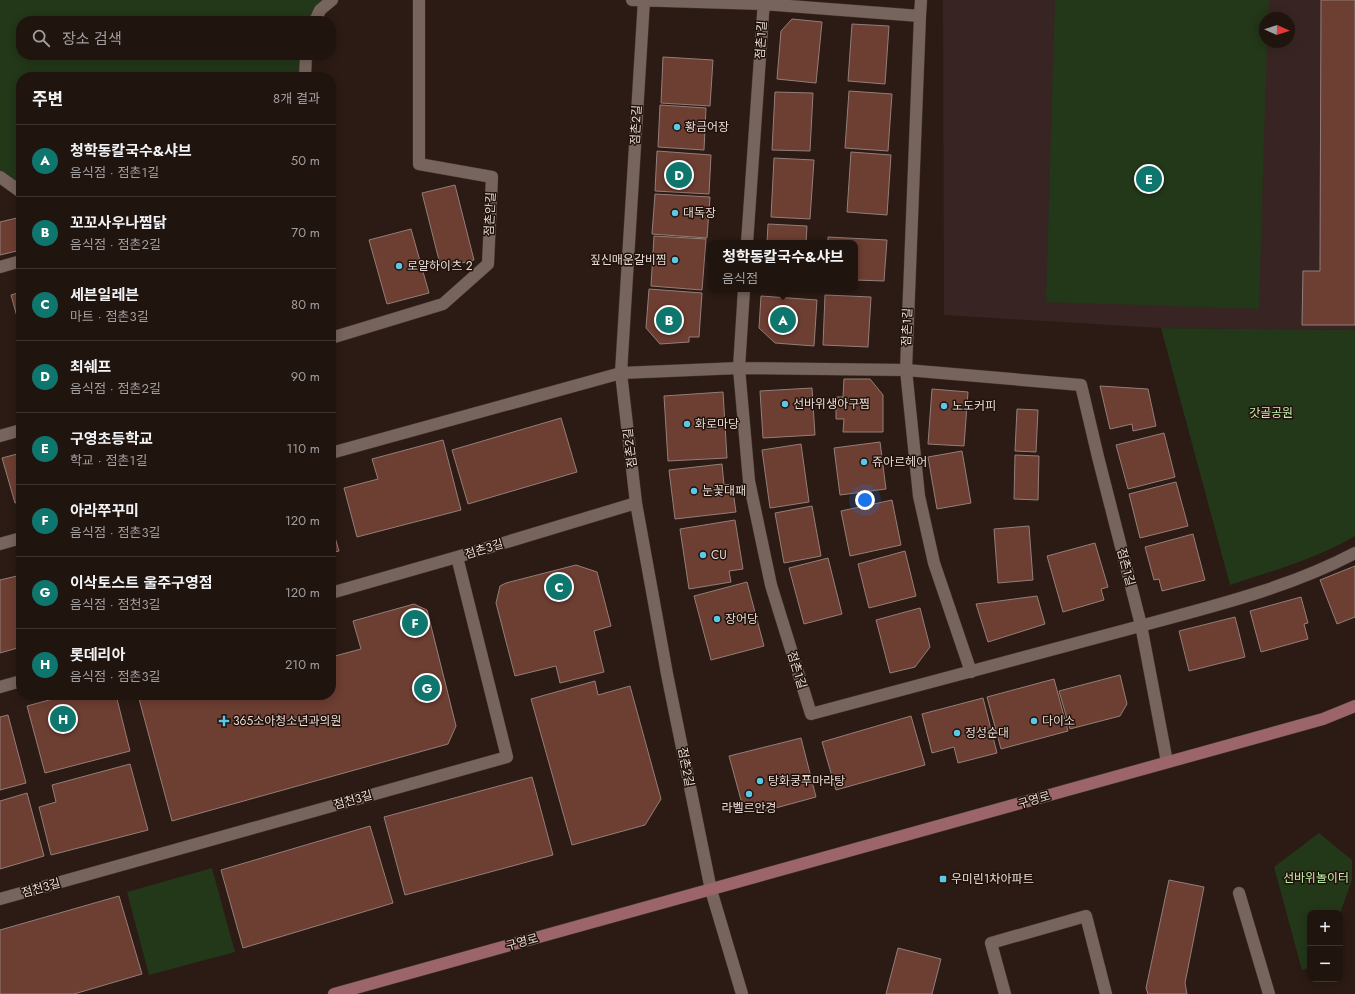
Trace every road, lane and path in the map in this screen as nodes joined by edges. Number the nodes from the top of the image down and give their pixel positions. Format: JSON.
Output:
{"nodes":[{"id":1,"x":332,"y":0,"type":"edge"},
{"id":2,"x":419,"y":0,"type":"edge"},
{"id":3,"x":640,"y":0,"type":"edge"},
{"id":4,"x":921,"y":0,"type":"edge"},
{"id":5,"x":764,"y":2,"type":"edge"},
{"id":6,"x":317,"y":16,"type":"edge"},
{"id":7,"x":920,"y":16,"type":"junction"},
{"id":8,"x":306,"y":60,"type":"edge"},
{"id":9,"x":306,"y":72,"type":"edge"},
{"id":10,"x":0,"y":177,"type":"edge"},
{"id":11,"x":16,"y":188,"type":"edge"},
{"id":12,"x":747,"y":240,"type":"edge"},
{"id":13,"x":16,"y":262,"type":"edge"},
{"id":14,"x":0,"y":267,"type":"edge"},
{"id":15,"x":744,"y":292,"type":"edge"},
{"id":16,"x":336,"y":336,"type":"edge"},
{"id":17,"x":739,"y":368,"type":"junction"},
{"id":18,"x":906,"y":370,"type":"junction"},
{"id":19,"x":621,"y":373,"type":"junction"},
{"id":20,"x":16,"y":431,"type":"edge"},
{"id":21,"x":0,"y":436,"type":"edge"},
{"id":22,"x":336,"y":452,"type":"edge"},
{"id":23,"x":636,"y":503,"type":"junction"},
{"id":24,"x":16,"y":539,"type":"edge"},
{"id":25,"x":0,"y":544,"type":"edge"},
{"id":26,"x":1355,"y":553,"type":"edge"},
{"id":27,"x":457,"y":557,"type":"junction"},
{"id":28,"x":336,"y":592,"type":"edge"},
{"id":29,"x":1141,"y":626,"type":"junction"},
{"id":30,"x":971,"y":672,"type":"junction"},
{"id":31,"x":16,"y":682,"type":"edge"},
{"id":32,"x":0,"y":687,"type":"edge"},
{"id":33,"x":1355,"y":706,"type":"edge"},
{"id":34,"x":1167,"y":762,"type":"junction"},
{"id":35,"x":711,"y":890,"type":"junction"},
{"id":36,"x":1239,"y":893,"type":"dead end"},
{"id":37,"x":0,"y":899,"type":"edge"},
{"id":38,"x":334,"y":994,"type":"edge"},
{"id":39,"x":742,"y":994,"type":"edge"},
{"id":40,"x":1005,"y":994,"type":"edge"},
{"id":41,"x":1106,"y":994,"type":"edge"},
{"id":42,"x":1270,"y":994,"type":"edge"}],
"edges":[{"from":1,"to":6,"type":"street"},
{"from":2,"to":16,"type":"street","name":"점촌안길"},
{"from":3,"to":5,"type":"street"},
{"from":3,"to":19,"type":"street","name":"점촌2길"},
{"from":4,"to":7,"type":"street"},
{"from":5,"to":7,"type":"street","name":"점촌1길"},
{"from":5,"to":12,"type":"street","name":"점촌1길"},
{"from":7,"to":18,"type":"street","name":"점촌1길"},
{"from":8,"to":9,"type":"street"},
{"from":10,"to":11,"type":"street"},
{"from":13,"to":14,"type":"street"},
{"from":15,"to":17,"type":"street","name":"점촌1길"},
{"from":17,"to":18,"type":"street"},
{"from":17,"to":19,"type":"street"},
{"from":17,"to":30,"type":"street","name":"점촌1길"},
{"from":18,"to":29,"type":"street","name":"점촌1길"},
{"from":18,"to":30,"type":"street"},
{"from":19,"to":22,"type":"street"},
{"from":19,"to":23,"type":"street","name":"점촌2길"},
{"from":20,"to":21,"type":"street"},
{"from":23,"to":27,"type":"street","name":"점촌3길"},
{"from":23,"to":35,"type":"street","name":"점촌2길"},
{"from":24,"to":25,"type":"street"},
{"from":26,"to":29,"type":"street","name":"점촌1길"},
{"from":27,"to":28,"type":"street","name":"점촌3길"},
{"from":27,"to":37,"type":"street","name":"점천3길"},
{"from":29,"to":30,"type":"street","name":"점촌1길"},
{"from":29,"to":34,"type":"street","name":"점촌1길"},
{"from":31,"to":32,"type":"street"},
{"from":33,"to":34,"type":"main road","name":"구영로"},
{"from":34,"to":35,"type":"main road","name":"구영로"},
{"from":35,"to":38,"type":"main road","name":"구영로"},
{"from":35,"to":39,"type":"street"},
{"from":36,"to":42,"type":"street"},
{"from":40,"to":41,"type":"street"}]}
